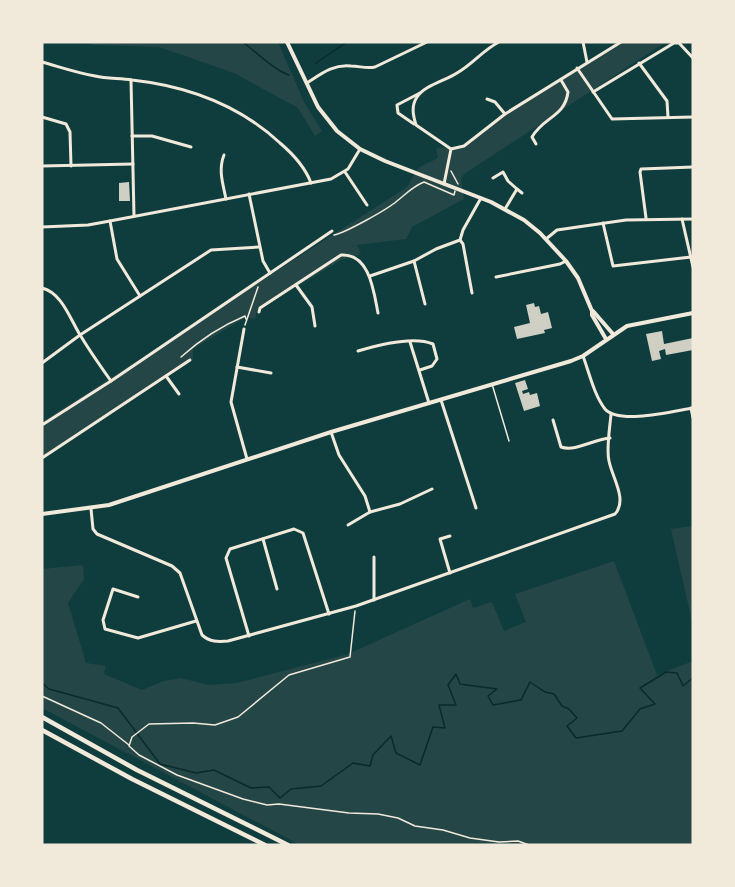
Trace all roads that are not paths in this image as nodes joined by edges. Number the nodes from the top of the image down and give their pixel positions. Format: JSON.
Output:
{"nodes":[{"id":1,"x":287,"y":42,"type":"edge"},
{"id":2,"x":427,"y":42,"type":"edge"},
{"id":3,"x":499,"y":42,"type":"edge"},
{"id":4,"x":583,"y":42,"type":"edge"},
{"id":5,"x":621,"y":42,"type":"edge"},
{"id":6,"x":693,"y":58,"type":"edge"},
{"id":7,"x":42,"y":62,"type":"edge"},
{"id":8,"x":587,"y":62,"type":"junction"},
{"id":9,"x":639,"y":63,"type":"junction"},
{"id":10,"x":577,"y":68,"type":"junction"},
{"id":11,"x":131,"y":80,"type":"junction"},
{"id":12,"x":561,"y":80,"type":"junction"},
{"id":13,"x":307,"y":83,"type":"junction"},
{"id":14,"x":421,"y":92,"type":"junction"},
{"id":15,"x":593,"y":92,"type":"junction"},
{"id":16,"x":487,"y":99,"type":"dead end"},
{"id":17,"x":505,"y":114,"type":"junction"},
{"id":18,"x":42,"y":117,"type":"edge"},
{"id":19,"x":668,"y":117,"type":"junction"},
{"id":20,"x":693,"y":117,"type":"edge"},
{"id":21,"x":416,"y":125,"type":"junction"},
{"id":22,"x":132,"y":136,"type":"junction"},
{"id":23,"x":526,"y":136,"type":"dead end"},
{"id":24,"x":532,"y":137,"type":"junction"},
{"id":25,"x":536,"y":144,"type":"dead end"},
{"id":26,"x":191,"y":147,"type":"dead end"},
{"id":27,"x":360,"y":149,"type":"junction"},
{"id":28,"x":452,"y":149,"type":"junction"},
{"id":29,"x":224,"y":155,"type":"dead end"},
{"id":30,"x":133,"y":164,"type":"junction"},
{"id":31,"x":42,"y":166,"type":"edge"},
{"id":32,"x":71,"y":166,"type":"junction"},
{"id":33,"x":693,"y":166,"type":"edge"},
{"id":34,"x":345,"y":172,"type":"junction"},
{"id":35,"x":494,"y":178,"type":"dead end"},
{"id":36,"x":310,"y":183,"type":"junction"},
{"id":37,"x":444,"y":184,"type":"junction"},
{"id":38,"x":517,"y":189,"type":"junction"},
{"id":39,"x":522,"y":193,"type":"dead end"},
{"id":40,"x":249,"y":194,"type":"junction"},
{"id":41,"x":481,"y":198,"type":"junction"},
{"id":42,"x":226,"y":199,"type":"junction"},
{"id":43,"x":367,"y":205,"type":"dead end"},
{"id":44,"x":505,"y":209,"type":"junction"},
{"id":45,"x":134,"y":216,"type":"junction"},
{"id":46,"x":646,"y":218,"type":"junction"},
{"id":47,"x":682,"y":219,"type":"junction"},
{"id":48,"x":693,"y":219,"type":"edge"},
{"id":49,"x":110,"y":221,"type":"junction"},
{"id":50,"x":603,"y":223,"type":"junction"},
{"id":51,"x":42,"y":227,"type":"edge"},
{"id":52,"x":330,"y":234,"type":"road end"},
{"id":53,"x":546,"y":239,"type":"junction"},
{"id":54,"x":460,"y":240,"type":"junction"},
{"id":55,"x":259,"y":247,"type":"junction"},
{"id":56,"x":691,"y":257,"type":"junction"},
{"id":57,"x":414,"y":261,"type":"junction"},
{"id":58,"x":566,"y":261,"type":"junction"},
{"id":59,"x":693,"y":267,"type":"edge"},
{"id":60,"x":270,"y":273,"type":"junction"},
{"id":61,"x":370,"y":276,"type":"junction"},
{"id":62,"x":496,"y":277,"type":"dead end"},
{"id":63,"x":296,"y":285,"type":"junction"},
{"id":64,"x":42,"y":288,"type":"edge"},
{"id":65,"x":472,"y":293,"type":"dead end"},
{"id":66,"x":140,"y":296,"type":"junction"},
{"id":67,"x":425,"y":304,"type":"dead end"},
{"id":68,"x":592,"y":311,"type":"junction"},
{"id":69,"x":259,"y":312,"type":"dead end"},
{"id":70,"x":378,"y":313,"type":"dead end"},
{"id":71,"x":693,"y":314,"type":"edge"},
{"id":72,"x":315,"y":326,"type":"dead end"},
{"id":73,"x":244,"y":329,"type":"road end"},
{"id":74,"x":613,"y":334,"type":"junction"},
{"id":75,"x":80,"y":335,"type":"junction"},
{"id":76,"x":606,"y":339,"type":"junction"},
{"id":77,"x":410,"y":342,"type":"junction"},
{"id":78,"x":358,"y":351,"type":"dead end"},
{"id":79,"x":583,"y":356,"type":"junction"},
{"id":80,"x":181,"y":357,"type":"road end"},
{"id":81,"x":190,"y":360,"type":"dead end"},
{"id":82,"x":42,"y":363,"type":"edge"},
{"id":83,"x":185,"y":364,"type":"junction"},
{"id":84,"x":237,"y":367,"type":"junction"},
{"id":85,"x":420,"y":370,"type":"junction"},
{"id":86,"x":271,"y":373,"type":"dead end"},
{"id":87,"x":166,"y":376,"type":"junction"},
{"id":88,"x":111,"y":381,"type":"junction"},
{"id":89,"x":492,"y":384,"type":"junction"},
{"id":90,"x":179,"y":394,"type":"dead end"},
{"id":91,"x":441,"y":400,"type":"junction"},
{"id":92,"x":429,"y":403,"type":"junction"},
{"id":93,"x":692,"y":408,"type":"edge"},
{"id":94,"x":611,"y":414,"type":"junction"},
{"id":95,"x":693,"y":418,"type":"edge"},
{"id":96,"x":553,"y":420,"type":"dead end"},
{"id":97,"x":42,"y":425,"type":"edge"},
{"id":98,"x":331,"y":432,"type":"junction"},
{"id":99,"x":610,"y":438,"type":"junction"},
{"id":100,"x":509,"y":441,"type":"dead end"},
{"id":101,"x":42,"y":458,"type":"edge"},
{"id":102,"x":247,"y":459,"type":"junction"},
{"id":103,"x":432,"y":489,"type":"dead end"},
{"id":104,"x":476,"y":508,"type":"dead end"},
{"id":105,"x":92,"y":509,"type":"junction"},
{"id":106,"x":370,"y":512,"type":"junction"},
{"id":107,"x":42,"y":514,"type":"edge"},
{"id":108,"x":348,"y":525,"type":"dead end"},
{"id":109,"x":450,"y":536,"type":"dead end"},
{"id":110,"x":263,"y":539,"type":"junction"},
{"id":111,"x":374,"y":557,"type":"dead end"},
{"id":112,"x":450,"y":573,"type":"junction"},
{"id":113,"x":277,"y":589,"type":"dead end"},
{"id":114,"x":138,"y":597,"type":"dead end"},
{"id":115,"x":374,"y":600,"type":"junction"},
{"id":116,"x":328,"y":614,"type":"junction"},
{"id":117,"x":196,"y":621,"type":"junction"},
{"id":118,"x":249,"y":636,"type":"junction"},
{"id":119,"x":42,"y":717,"type":"edge"},
{"id":120,"x":42,"y":730,"type":"edge"},
{"id":121,"x":264,"y":845,"type":"edge"},
{"id":122,"x":288,"y":845,"type":"edge"}],
"edges":[{"from":1,"to":13,"type":"street"},
{"from":2,"to":13,"type":"street"},
{"from":3,"to":14,"type":"street"},
{"from":4,"to":8,"type":"street"},
{"from":5,"to":8,"type":"street"},
{"from":6,"to":9,"type":"street"},
{"from":7,"to":11,"type":"street"},
{"from":8,"to":10,"type":"street"},
{"from":9,"to":15,"type":"street"},
{"from":9,"to":19,"type":"street"},
{"from":10,"to":12,"type":"street"},
{"from":10,"to":15,"type":"street"},
{"from":11,"to":22,"type":"street"},
{"from":11,"to":36,"type":"street"},
{"from":12,"to":17,"type":"street"},
{"from":12,"to":24,"type":"street"},
{"from":13,"to":27,"type":"street"},
{"from":14,"to":21,"type":"street"},
{"from":14,"to":21,"type":"street"},
{"from":15,"to":19,"type":"street"},
{"from":16,"to":17,"type":"street"},
{"from":17,"to":28,"type":"street"},
{"from":18,"to":32,"type":"street"},
{"from":19,"to":20,"type":"street"},
{"from":21,"to":28,"type":"street"},
{"from":22,"to":26,"type":"street"},
{"from":22,"to":30,"type":"street"},
{"from":23,"to":24,"type":"street"},
{"from":24,"to":25,"type":"street"},
{"from":27,"to":34,"type":"street"},
{"from":27,"to":37,"type":"street"},
{"from":28,"to":37,"type":"street"},
{"from":29,"to":42,"type":"street"},
{"from":30,"to":32,"type":"street"},
{"from":30,"to":45,"type":"street"},
{"from":31,"to":32,"type":"street"},
{"from":33,"to":46,"type":"street"},
{"from":34,"to":36,"type":"street"},
{"from":34,"to":43,"type":"street"},
{"from":35,"to":38,"type":"street"},
{"from":36,"to":40,"type":"street"},
{"from":37,"to":41,"type":"street"},
{"from":38,"to":39,"type":"street"},
{"from":38,"to":44,"type":"street"},
{"from":40,"to":42,"type":"street"},
{"from":40,"to":55,"type":"street"},
{"from":41,"to":44,"type":"street"},
{"from":41,"to":54,"type":"street"},
{"from":42,"to":45,"type":"street"},
{"from":44,"to":53,"type":"street"},
{"from":45,"to":49,"type":"street"},
{"from":46,"to":47,"type":"street"},
{"from":46,"to":50,"type":"street"},
{"from":47,"to":48,"type":"street"},
{"from":47,"to":56,"type":"street"},
{"from":49,"to":51,"type":"street"},
{"from":49,"to":66,"type":"street"},
{"from":50,"to":53,"type":"street"},
{"from":50,"to":56,"type":"street"},
{"from":52,"to":60,"type":"street"},
{"from":53,"to":58,"type":"street"},
{"from":54,"to":57,"type":"street"},
{"from":54,"to":65,"type":"street"},
{"from":55,"to":60,"type":"street"},
{"from":55,"to":66,"type":"street"},
{"from":56,"to":59,"type":"street"},
{"from":57,"to":61,"type":"street"},
{"from":57,"to":67,"type":"street"},
{"from":58,"to":62,"type":"street"},
{"from":58,"to":68,"type":"street"},
{"from":60,"to":88,"type":"street"},
{"from":61,"to":63,"type":"street"},
{"from":61,"to":70,"type":"street"},
{"from":63,"to":69,"type":"street"},
{"from":63,"to":72,"type":"street"},
{"from":64,"to":75,"type":"street"},
{"from":66,"to":75,"type":"street"},
{"from":68,"to":74,"type":"street"},
{"from":68,"to":76,"type":"street"},
{"from":71,"to":74,"type":"street"},
{"from":73,"to":84,"type":"street"},
{"from":74,"to":76,"type":"street"},
{"from":75,"to":82,"type":"street"},
{"from":75,"to":88,"type":"street"},
{"from":76,"to":79,"type":"street"},
{"from":77,"to":78,"type":"street"},
{"from":77,"to":85,"type":"street"},
{"from":77,"to":85,"type":"street"},
{"from":79,"to":89,"type":"street"},
{"from":79,"to":94,"type":"street"},
{"from":80,"to":83,"type":"street"},
{"from":81,"to":83,"type":"street"},
{"from":83,"to":87,"type":"street"},
{"from":84,"to":86,"type":"street"},
{"from":84,"to":102,"type":"street"},
{"from":85,"to":92,"type":"street"},
{"from":87,"to":90,"type":"street"},
{"from":87,"to":101,"type":"street"},
{"from":88,"to":97,"type":"street"},
{"from":89,"to":91,"type":"street"},
{"from":89,"to":100,"type":"lane"},
{"from":91,"to":92,"type":"street"},
{"from":91,"to":104,"type":"street"},
{"from":92,"to":98,"type":"street"},
{"from":93,"to":94,"type":"street"},
{"from":93,"to":95,"type":"street"},
{"from":94,"to":99,"type":"street"},
{"from":96,"to":99,"type":"street"},
{"from":98,"to":102,"type":"street"},
{"from":98,"to":106,"type":"street"},
{"from":99,"to":112,"type":"street"},
{"from":102,"to":105,"type":"street"},
{"from":103,"to":106,"type":"street"},
{"from":105,"to":107,"type":"street"},
{"from":105,"to":117,"type":"street"},
{"from":106,"to":108,"type":"street"},
{"from":109,"to":112,"type":"street"},
{"from":110,"to":113,"type":"street"},
{"from":110,"to":116,"type":"street"},
{"from":110,"to":118,"type":"street"},
{"from":111,"to":115,"type":"street"},
{"from":112,"to":115,"type":"street"},
{"from":114,"to":117,"type":"street"},
{"from":115,"to":116,"type":"street"},
{"from":116,"to":118,"type":"street"},
{"from":117,"to":118,"type":"street"},
{"from":119,"to":122,"type":"highway"},
{"from":120,"to":121,"type":"highway"}]}
